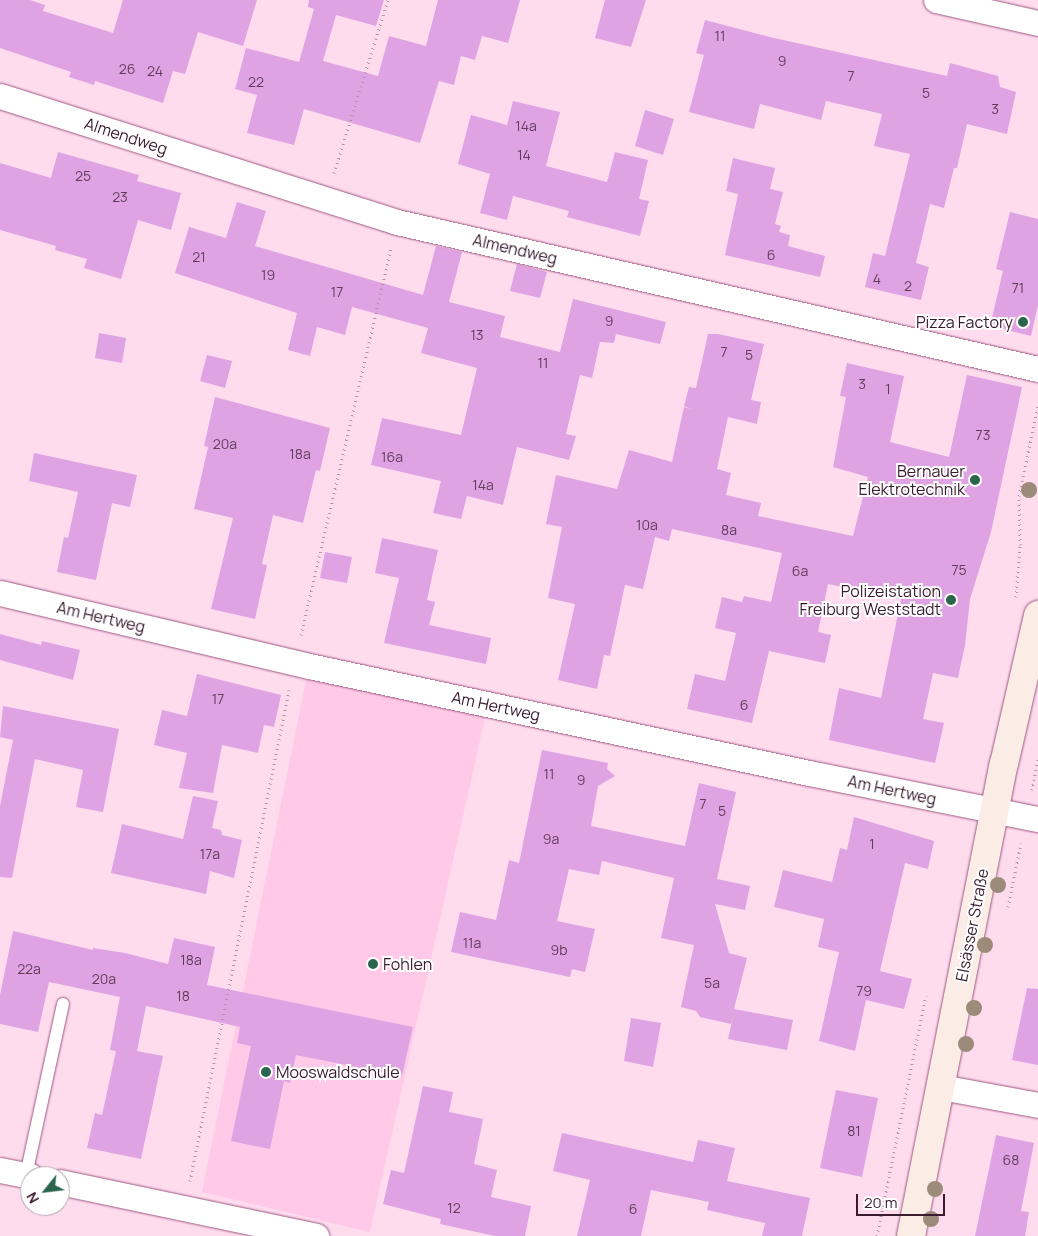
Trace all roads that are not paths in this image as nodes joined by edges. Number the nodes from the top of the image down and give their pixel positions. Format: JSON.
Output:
{"nodes":[{"id":1,"x":936,"y":0,"type":"edge"},
{"id":2,"x":1038,"y":23,"type":"edge"},
{"id":3,"x":0,"y":96,"type":"edge"},
{"id":4,"x":1038,"y":369,"type":"edge"},
{"id":5,"x":0,"y":593,"type":"edge"},
{"id":6,"x":1038,"y":615,"type":"edge"},
{"id":7,"x":994,"y":811,"type":"junction"},
{"id":8,"x":1038,"y":819,"type":"edge"},
{"id":9,"x":63,"y":1004,"type":"dead end"},
{"id":10,"x":941,"y":1087,"type":"junction"},
{"id":11,"x":1038,"y":1105,"type":"edge"},
{"id":12,"x":30,"y":1166,"type":"edge"},
{"id":13,"x":0,"y":1170,"type":"edge"},
{"id":14,"x":20,"y":1174,"type":"edge"},
{"id":15,"x":70,"y":1184,"type":"edge"},
{"id":16,"x":316,"y":1236,"type":"edge"},
{"id":17,"x":911,"y":1236,"type":"edge"}],
"edges":[{"from":1,"to":2,"type":"street"},
{"from":3,"to":4,"type":"street","name":"Almendweg"},
{"from":5,"to":7,"type":"street","name":"Am Hertweg"},
{"from":6,"to":7,"type":"main road","name":"Elsässer Straße"},
{"from":7,"to":8,"type":"street","name":"Am Hertweg"},
{"from":7,"to":10,"type":"main road","name":"Elsässer Straße"},
{"from":9,"to":12,"type":"lane"},
{"from":10,"to":11,"type":"street"},
{"from":10,"to":17,"type":"main road","name":"Elsässer Straße"},
{"from":13,"to":14,"type":"street"},
{"from":15,"to":16,"type":"street"}]}
